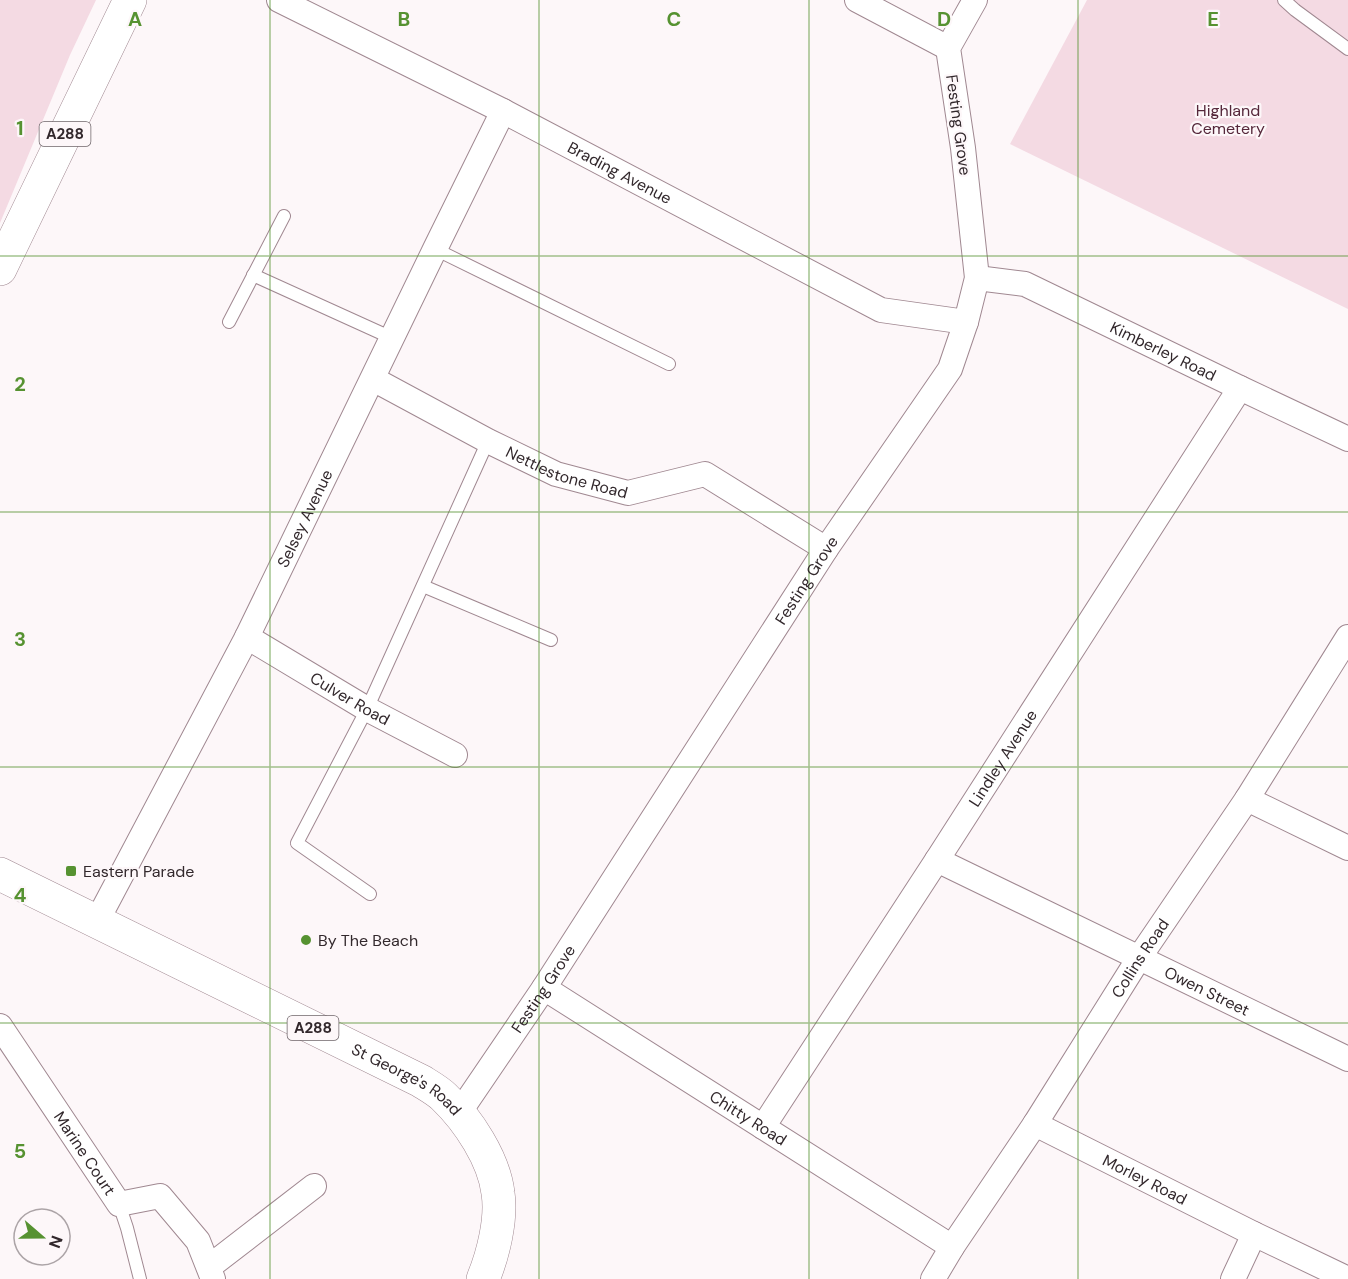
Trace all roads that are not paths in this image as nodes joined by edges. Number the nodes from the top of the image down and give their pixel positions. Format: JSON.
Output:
{"nodes":[{"id":1,"x":130,"y":0,"type":"edge"},
{"id":2,"x":279,"y":0,"type":"edge"},
{"id":3,"x":857,"y":0,"type":"edge"},
{"id":4,"x":975,"y":0,"type":"edge"},
{"id":5,"x":1284,"y":0,"type":"edge"},
{"id":6,"x":948,"y":48,"type":"junction"},
{"id":7,"x":1348,"y":49,"type":"edge"},
{"id":8,"x":503,"y":111,"type":"junction"},
{"id":9,"x":284,"y":216,"type":"dead end"},
{"id":10,"x":435,"y":249,"type":"junction"},
{"id":11,"x":0,"y":269,"type":"edge"},
{"id":12,"x":254,"y":275,"type":"junction"},
{"id":13,"x":977,"y":278,"type":"junction"},
{"id":14,"x":229,"y":322,"type":"dead end"},
{"id":15,"x":966,"y":322,"type":"junction"},
{"id":16,"x":392,"y":338,"type":"junction"},
{"id":17,"x":669,"y":364,"type":"dead end"},
{"id":18,"x":373,"y":379,"type":"junction"},
{"id":19,"x":1240,"y":388,"type":"junction"},
{"id":20,"x":1348,"y":439,"type":"edge"},
{"id":21,"x":488,"y":441,"type":"junction"},
{"id":22,"x":826,"y":549,"type":"junction"},
{"id":23,"x":423,"y":586,"type":"junction"},
{"id":24,"x":247,"y":637,"type":"junction"},
{"id":25,"x":1348,"y":637,"type":"edge"},
{"id":26,"x":551,"y":640,"type":"dead end"},
{"id":27,"x":367,"y":709,"type":"junction"},
{"id":28,"x":455,"y":754,"type":"dead end"},
{"id":29,"x":1247,"y":799,"type":"junction"},
{"id":30,"x":1348,"y":848,"type":"edge"},
{"id":31,"x":937,"y":860,"type":"junction"},
{"id":32,"x":0,"y":874,"type":"edge"},
{"id":33,"x":370,"y":894,"type":"dead end"},
{"id":34,"x":97,"y":921,"type":"junction"},
{"id":35,"x":1139,"y":958,"type":"junction"},
{"id":36,"x":544,"y":988,"type":"junction"},
{"id":37,"x":0,"y":1026,"type":"edge"},
{"id":38,"x":1348,"y":1059,"type":"edge"},
{"id":39,"x":459,"y":1113,"type":"junction"},
{"id":40,"x":1035,"y":1124,"type":"junction"},
{"id":41,"x":763,"y":1127,"type":"junction"},
{"id":42,"x":314,"y":1186,"type":"dead end"},
{"id":43,"x":119,"y":1204,"type":"junction"},
{"id":44,"x":1254,"y":1234,"type":"junction"},
{"id":45,"x":952,"y":1247,"type":"junction"},
{"id":46,"x":211,"y":1273,"type":"edge"},
{"id":47,"x":489,"y":1277,"type":"edge"},
{"id":48,"x":140,"y":1279,"type":"edge"},
{"id":49,"x":933,"y":1279,"type":"edge"},
{"id":50,"x":1233,"y":1279,"type":"edge"},
{"id":51,"x":1348,"y":1279,"type":"edge"}],
"edges":[{"from":1,"to":11,"type":"main road","number":"A288"},
{"from":2,"to":8,"type":"street","name":"Brading Avenue"},
{"from":3,"to":6,"type":"street"},
{"from":4,"to":6,"type":"street"},
{"from":5,"to":7,"type":"lane"},
{"from":6,"to":13,"type":"street","name":"Festing Grove"},
{"from":8,"to":10,"type":"street","name":"Selsey Avenue"},
{"from":8,"to":15,"type":"street","name":"Brading Avenue"},
{"from":9,"to":12,"type":"lane"},
{"from":10,"to":16,"type":"street","name":"Selsey Avenue"},
{"from":10,"to":17,"type":"lane"},
{"from":12,"to":14,"type":"lane"},
{"from":12,"to":16,"type":"lane"},
{"from":13,"to":15,"type":"street","name":"Festing Grove"},
{"from":13,"to":19,"type":"street","name":"Kimberley Road"},
{"from":15,"to":22,"type":"street","name":"Festing Grove"},
{"from":16,"to":18,"type":"street","name":"Selsey Avenue"},
{"from":18,"to":21,"type":"street","name":"Nettlestone Road"},
{"from":18,"to":24,"type":"street","name":"Selsey Avenue"},
{"from":19,"to":20,"type":"street","name":"Kimberley Road"},
{"from":19,"to":31,"type":"street","name":"Lindley Avenue"},
{"from":21,"to":22,"type":"street","name":"Nettlestone Road"},
{"from":21,"to":23,"type":"lane"},
{"from":22,"to":36,"type":"street","name":"Festing Grove"},
{"from":23,"to":26,"type":"lane"},
{"from":23,"to":27,"type":"lane"},
{"from":24,"to":27,"type":"street","name":"Culver Road"},
{"from":24,"to":34,"type":"street","name":"Selsey Avenue"},
{"from":25,"to":29,"type":"street","name":"Collins Road"},
{"from":27,"to":28,"type":"street","name":"Culver Road"},
{"from":27,"to":33,"type":"lane"},
{"from":29,"to":30,"type":"street"},
{"from":29,"to":35,"type":"street","name":"Collins Road"},
{"from":31,"to":35,"type":"street","name":"Owen Street"},
{"from":31,"to":41,"type":"street","name":"Lindley Avenue"},
{"from":32,"to":34,"type":"main road","name":"St George's Road","number":"A288"},
{"from":34,"to":39,"type":"main road","name":"St George's Road","number":"A288"},
{"from":35,"to":38,"type":"street","name":"Owen Street"},
{"from":35,"to":40,"type":"street","name":"Collins Road"},
{"from":36,"to":39,"type":"street","name":"Festing Grove"},
{"from":36,"to":41,"type":"street","name":"Chitty Road"},
{"from":37,"to":43,"type":"street","name":"Marine Court"},
{"from":39,"to":47,"type":"main road","name":"St George's Road","number":"A288"},
{"from":40,"to":44,"type":"street","name":"Morley Road"},
{"from":40,"to":45,"type":"street","name":"Collins Road"},
{"from":41,"to":45,"type":"street","name":"Chitty Road"},
{"from":42,"to":46,"type":"street","name":"Marine Court"},
{"from":43,"to":46,"type":"street","name":"Marine Court"},
{"from":43,"to":48,"type":"lane"},
{"from":44,"to":50,"type":"street"},
{"from":44,"to":51,"type":"street","name":"Morley Road"},
{"from":45,"to":49,"type":"street","name":"Collins Road"}]}
